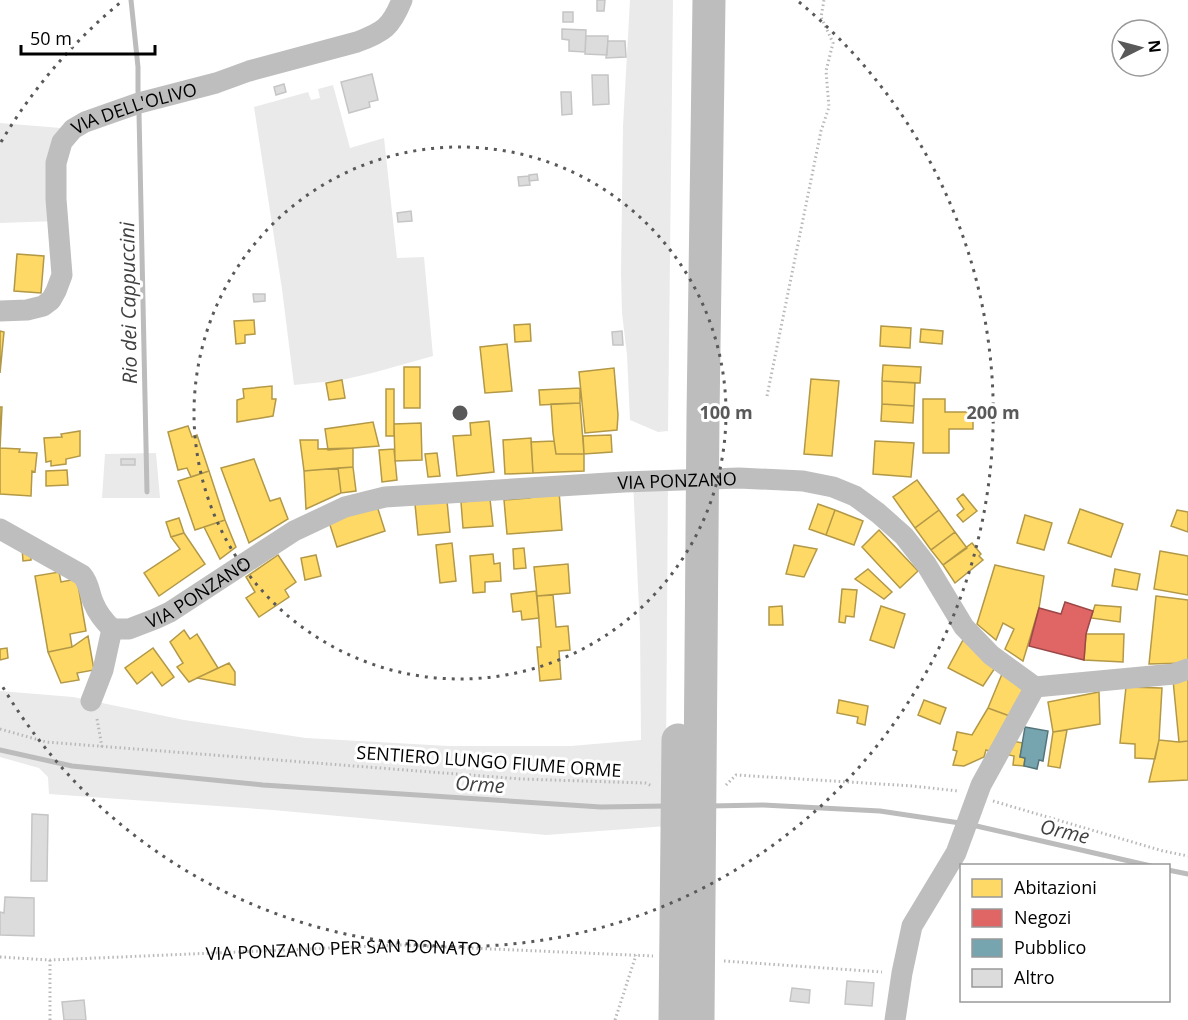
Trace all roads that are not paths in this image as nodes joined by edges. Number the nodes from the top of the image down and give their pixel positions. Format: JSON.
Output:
{"nodes":[{"id":1,"x":402,"y":0,"type":"edge"},
{"id":2,"x":686,"y":0,"type":"edge"},
{"id":3,"x":709,"y":0,"type":"edge"},
{"id":4,"x":0,"y":311,"type":"edge"},
{"id":5,"x":692,"y":417,"type":"junction"},
{"id":6,"x":0,"y":529,"type":"edge"},
{"id":7,"x":112,"y":629,"type":"junction"},
{"id":8,"x":1188,"y":669,"type":"edge"},
{"id":9,"x":1035,"y":687,"type":"junction"},
{"id":10,"x":92,"y":701,"type":"road end"},
{"id":11,"x":688,"y":833,"type":"junction"},
{"id":12,"x":675,"y":1020,"type":"edge"},
{"id":13,"x":698,"y":1020,"type":"edge"},
{"id":14,"x":896,"y":1020,"type":"edge"}],
"edges":[{"from":1,"to":4,"type":"street","name":"VIA DELL'OLIVO"},
{"from":2,"to":5,"type":"highway"},
{"from":3,"to":5,"type":"highway"},
{"from":5,"to":11,"type":"highway"},
{"from":6,"to":7,"type":"street"},
{"from":7,"to":9,"type":"street","name":"VIA PONZANO"},
{"from":7,"to":10,"type":"street"},
{"from":8,"to":9,"type":"street"},
{"from":9,"to":14,"type":"street"},
{"from":11,"to":12,"type":"highway"},
{"from":11,"to":13,"type":"highway"}]}
